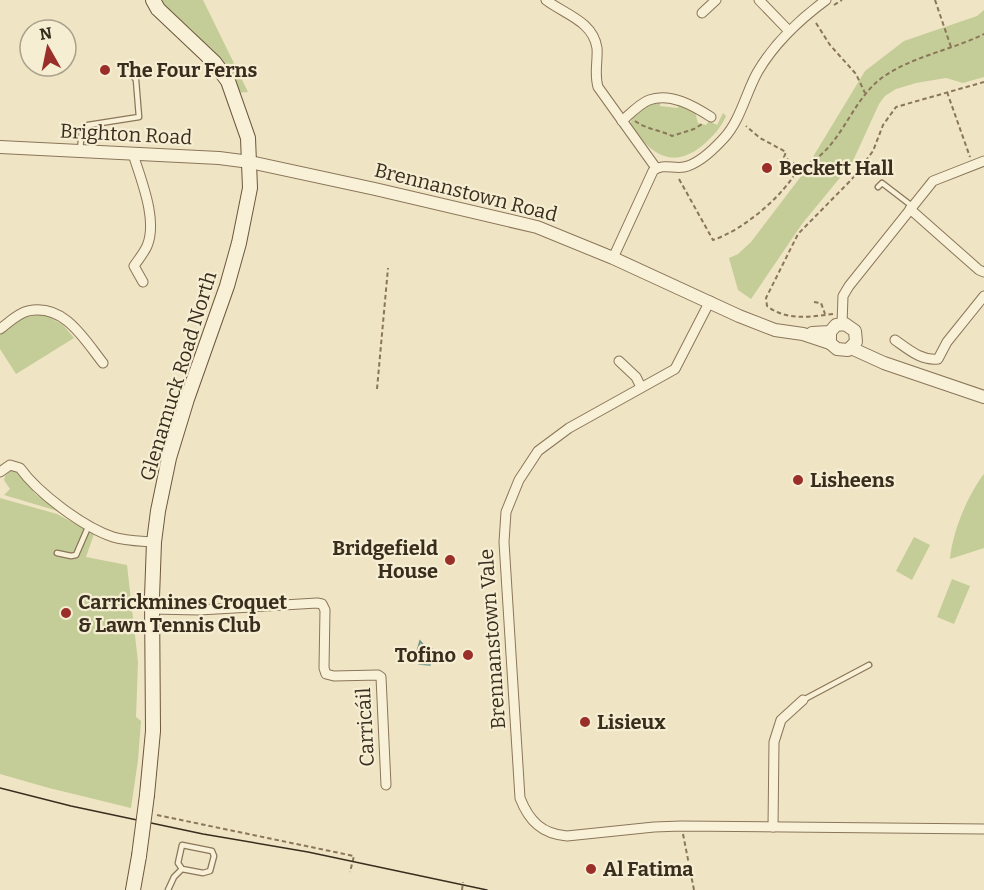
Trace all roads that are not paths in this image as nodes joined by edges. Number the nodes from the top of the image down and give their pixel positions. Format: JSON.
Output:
{"nodes":[{"id":1,"x":153,"y":0,"type":"edge"},
{"id":2,"x":546,"y":0,"type":"edge"},
{"id":3,"x":564,"y":0,"type":"edge"},
{"id":4,"x":716,"y":0,"type":"edge"},
{"id":5,"x":759,"y":0,"type":"edge"},
{"id":6,"x":826,"y":0,"type":"edge"},
{"id":7,"x":570,"y":13,"type":"junction"},
{"id":8,"x":702,"y":13,"type":"dead end"},
{"id":9,"x":789,"y":31,"type":"junction"},
{"id":10,"x":126,"y":71,"type":"dead end"},
{"id":11,"x":711,"y":117,"type":"road end"},
{"id":12,"x":625,"y":118,"type":"junction"},
{"id":13,"x":0,"y":147,"type":"edge"},
{"id":14,"x":80,"y":150,"type":"junction"},
{"id":15,"x":133,"y":154,"type":"junction"},
{"id":16,"x":984,"y":161,"type":"edge"},
{"id":17,"x":250,"y":162,"type":"junction"},
{"id":18,"x":656,"y":168,"type":"junction"},
{"id":19,"x":878,"y":187,"type":"dead end"},
{"id":20,"x":911,"y":208,"type":"junction"},
{"id":21,"x":613,"y":258,"type":"junction"},
{"id":22,"x":984,"y":272,"type":"edge"},
{"id":23,"x":143,"y":282,"type":"dead end"},
{"id":24,"x":984,"y":296,"type":"edge"},
{"id":25,"x":710,"y":301,"type":"junction"},
{"id":26,"x":842,"y":318,"type":"junction"},
{"id":27,"x":0,"y":328,"type":"edge"},
{"id":28,"x":830,"y":338,"type":"junction"},
{"id":29,"x":895,"y":340,"type":"dead end"},
{"id":30,"x":854,"y":343,"type":"junction"},
{"id":31,"x":619,"y":361,"type":"dead end"},
{"id":32,"x":103,"y":363,"type":"dead end"},
{"id":33,"x":641,"y":387,"type":"junction"},
{"id":34,"x":984,"y":398,"type":"edge"},
{"id":35,"x":0,"y":472,"type":"edge"},
{"id":36,"x":88,"y":525,"type":"junction"},
{"id":37,"x":154,"y":542,"type":"junction"},
{"id":38,"x":57,"y":553,"type":"dead end"},
{"id":39,"x":152,"y":609,"type":"junction"},
{"id":40,"x":868,"y":665,"type":"dead end"},
{"id":41,"x":803,"y":700,"type":"joint"},
{"id":42,"x":386,"y":785,"type":"dead end"},
{"id":43,"x":773,"y":826,"type":"junction"},
{"id":44,"x":984,"y":829,"type":"edge"},
{"id":45,"x":182,"y":869,"type":"junction"},
{"id":46,"x":133,"y":890,"type":"edge"},
{"id":47,"x":168,"y":890,"type":"edge"}],
"edges":[{"from":1,"to":17,"type":"main road","name":"Glenamuck Road North"},
{"from":2,"to":7,"type":"street"},
{"from":3,"to":7,"type":"street"},
{"from":4,"to":8,"type":"street"},
{"from":5,"to":9,"type":"street"},
{"from":6,"to":9,"type":"street"},
{"from":7,"to":12,"type":"street"},
{"from":9,"to":18,"type":"street"},
{"from":10,"to":14,"type":"lane"},
{"from":11,"to":12,"type":"street"},
{"from":12,"to":18,"type":"street"},
{"from":13,"to":14,"type":"street","name":"Brighton Road"},
{"from":14,"to":15,"type":"street","name":"Brighton Road"},
{"from":15,"to":17,"type":"street","name":"Brighton Road"},
{"from":15,"to":23,"type":"street"},
{"from":16,"to":20,"type":"street"},
{"from":17,"to":21,"type":"street","name":"Brennanstown Road"},
{"from":17,"to":37,"type":"main road","name":"Glenamuck Road North"},
{"from":18,"to":21,"type":"street"},
{"from":19,"to":20,"type":"lane"},
{"from":20,"to":22,"type":"street"},
{"from":20,"to":26,"type":"street"},
{"from":21,"to":25,"type":"street","name":"Brennanstown Road"},
{"from":24,"to":29,"type":"street"},
{"from":25,"to":28,"type":"street","name":"Brennanstown Road"},
{"from":25,"to":33,"type":"street","name":"Brennanstown Vale"},
{"from":26,"to":28,"type":"street"},
{"from":26,"to":30,"type":"street","name":"Brennanstown Road"},
{"from":27,"to":32,"type":"street"},
{"from":28,"to":30,"type":"street","name":"Brennanstown Road"},
{"from":30,"to":34,"type":"street","name":"Brennanstown Road"},
{"from":31,"to":33,"type":"street"},
{"from":33,"to":43,"type":"street","name":"Brennanstown Vale"},
{"from":35,"to":36,"type":"street"},
{"from":36,"to":37,"type":"street"},
{"from":36,"to":38,"type":"lane"},
{"from":37,"to":39,"type":"main road","name":"Glenamuck Road North"},
{"from":39,"to":42,"type":"street","name":"Carricáil"},
{"from":39,"to":46,"type":"main road","name":"Glenamuck Road North","bridge":true},
{"from":40,"to":41,"type":"lane"},
{"from":41,"to":43,"type":"street"},
{"from":43,"to":44,"type":"street","name":"Brennanstown Vale"},
{"from":45,"to":45,"type":"lane"},
{"from":45,"to":47,"type":"lane"}]}
